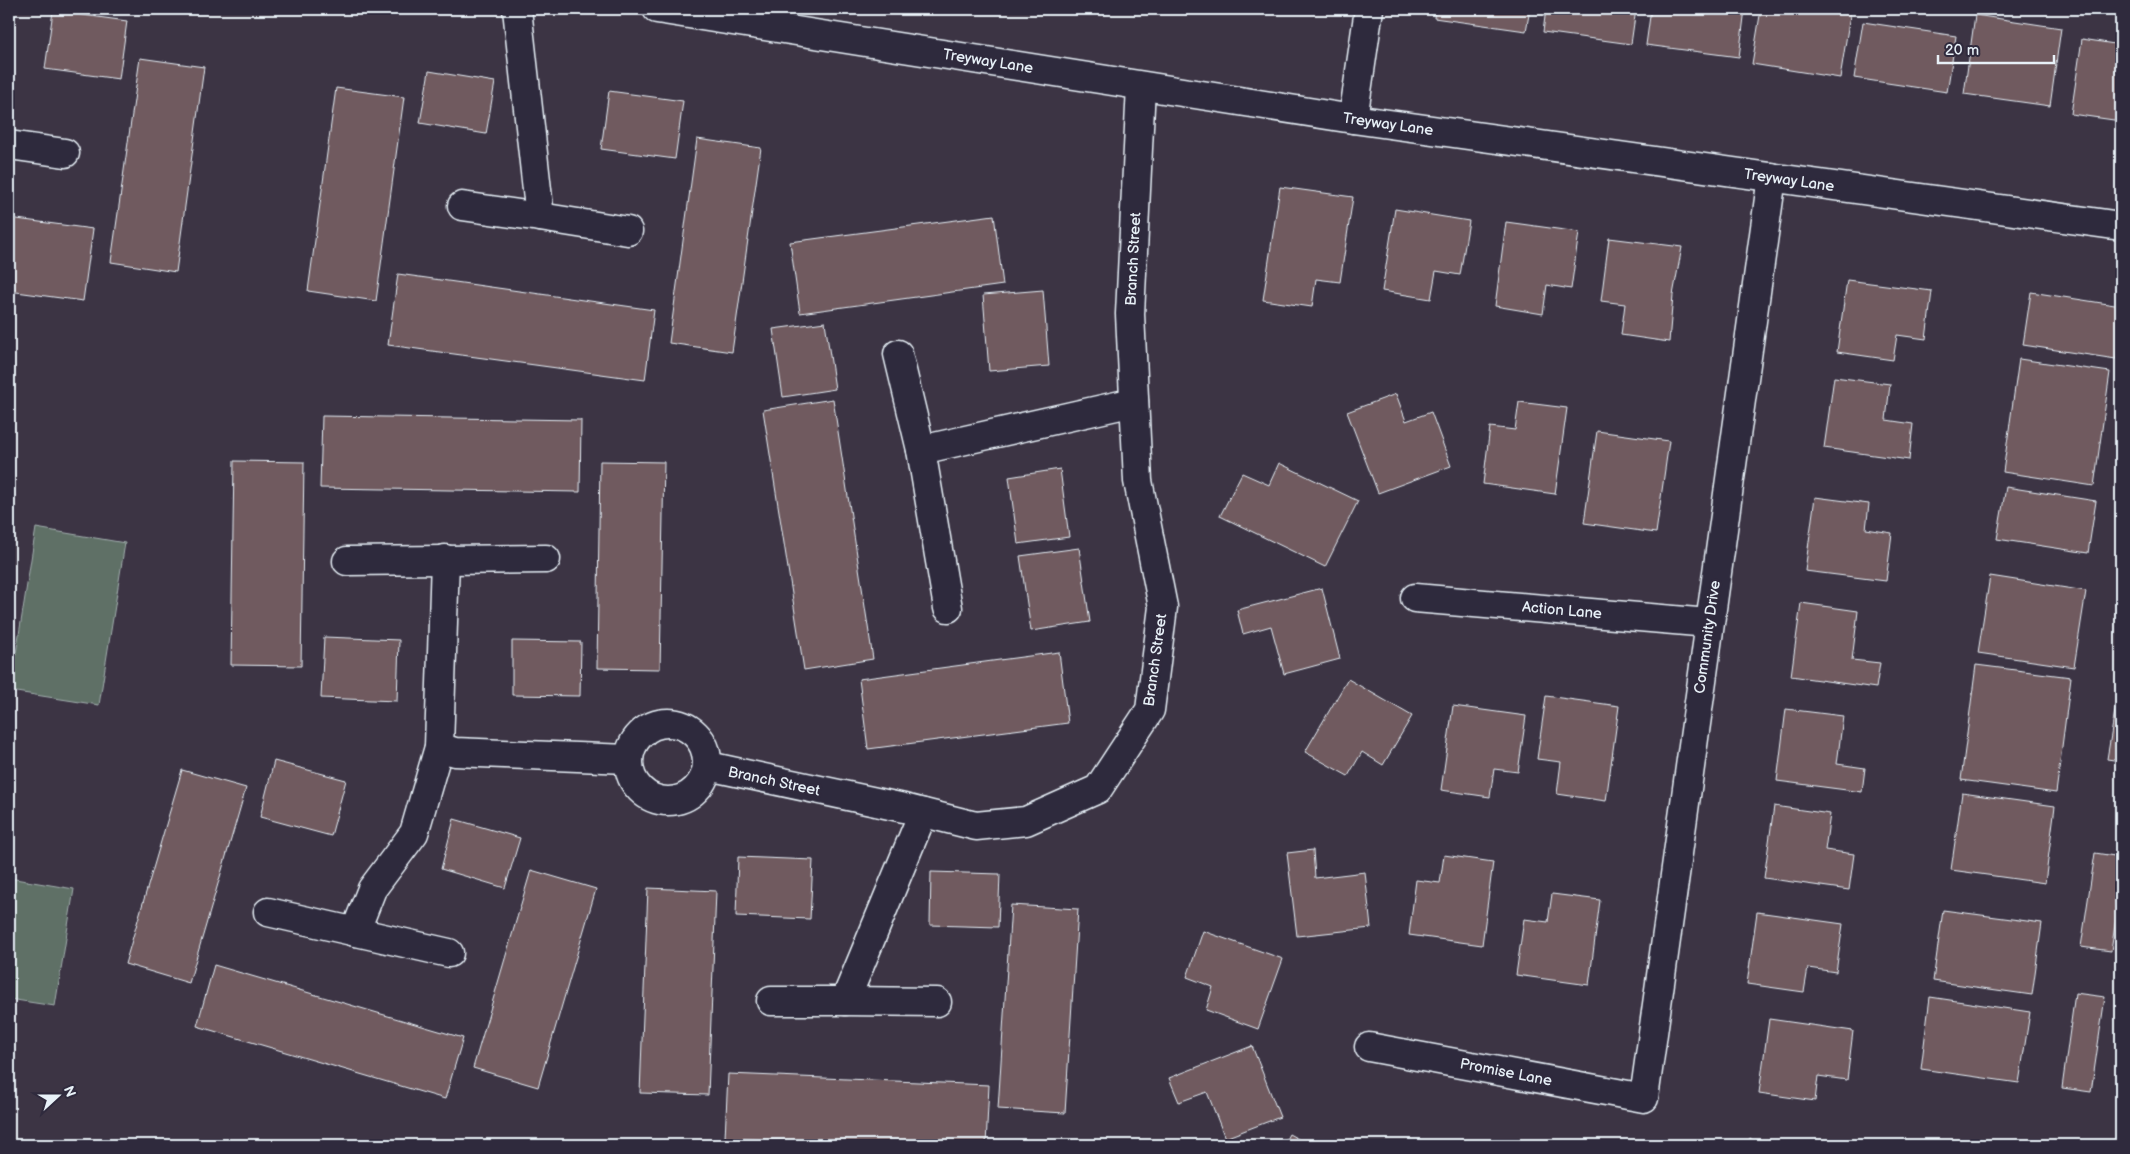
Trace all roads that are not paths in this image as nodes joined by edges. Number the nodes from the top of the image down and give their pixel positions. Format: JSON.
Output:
{"nodes":[{"id":1,"x":518,"y":9,"type":"edge"},
{"id":2,"x":657,"y":9,"type":"edge"},
{"id":3,"x":1369,"y":9,"type":"edge"},
{"id":4,"x":1141,"y":86,"type":"junction"},
{"id":5,"x":1353,"y":119,"type":"junction"},
{"id":6,"x":9,"y":146,"type":"edge"},
{"id":7,"x":65,"y":153,"type":"dead end"},
{"id":8,"x":1772,"y":177,"type":"junction"},
{"id":9,"x":462,"y":206,"type":"dead end"},
{"id":10,"x":540,"y":217,"type":"junction"},
{"id":11,"x":2121,"y":226,"type":"edge"},
{"id":12,"x":628,"y":231,"type":"dead end"},
{"id":13,"x":898,"y":354,"type":"dead end"},
{"id":14,"x":1134,"y":402,"type":"junction"},
{"id":15,"x":921,"y":450,"type":"junction"},
{"id":16,"x":445,"y":559,"type":"junction"},
{"id":17,"x":546,"y":559,"type":"dead end"},
{"id":18,"x":347,"y":561,"type":"dead end"},
{"id":19,"x":1414,"y":598,"type":"dead end"},
{"id":20,"x":948,"y":608,"type":"dead end"},
{"id":21,"x":1709,"y":623,"type":"junction"},
{"id":22,"x":438,"y":747,"type":"junction"},
{"id":23,"x":628,"y":759,"type":"junction"},
{"id":24,"x":708,"y":766,"type":"junction"},
{"id":25,"x":923,"y":813,"type":"junction"},
{"id":26,"x":268,"y":912,"type":"dead end"},
{"id":27,"x":355,"y":932,"type":"junction"},
{"id":28,"x":449,"y":953,"type":"dead end"},
{"id":29,"x":771,"y":1001,"type":"dead end"},
{"id":30,"x":845,"y":1001,"type":"junction"},
{"id":31,"x":937,"y":1002,"type":"dead end"},
{"id":32,"x":1369,"y":1046,"type":"dead end"},
{"id":33,"x":1644,"y":1098,"type":"joint"}],
"edges":[{"from":1,"to":10,"type":"street"},
{"from":2,"to":4,"type":"street","name":"Treyway Lane"},
{"from":3,"to":5,"type":"street"},
{"from":4,"to":5,"type":"street","name":"Treyway Lane"},
{"from":4,"to":14,"type":"street","name":"Branch Street"},
{"from":5,"to":8,"type":"street","name":"Treyway Lane"},
{"from":6,"to":7,"type":"street"},
{"from":8,"to":11,"type":"street","name":"Treyway Lane"},
{"from":8,"to":21,"type":"street","name":"Community Drive"},
{"from":9,"to":10,"type":"street"},
{"from":10,"to":12,"type":"street"},
{"from":13,"to":15,"type":"street"},
{"from":14,"to":15,"type":"street"},
{"from":14,"to":25,"type":"street","name":"Branch Street"},
{"from":15,"to":20,"type":"street"},
{"from":16,"to":17,"type":"street"},
{"from":16,"to":18,"type":"street"},
{"from":16,"to":22,"type":"street"},
{"from":19,"to":21,"type":"street","name":"Action Lane"},
{"from":21,"to":33,"type":"street","name":"Community Drive"},
{"from":22,"to":23,"type":"street"},
{"from":22,"to":27,"type":"street"},
{"from":23,"to":24,"type":"street","name":"Branch Street"},
{"from":23,"to":24,"type":"street","name":"Branch Street"},
{"from":24,"to":25,"type":"street","name":"Branch Street"},
{"from":25,"to":30,"type":"street"},
{"from":26,"to":27,"type":"street"},
{"from":27,"to":28,"type":"street"},
{"from":29,"to":30,"type":"street"},
{"from":30,"to":31,"type":"street"},
{"from":32,"to":33,"type":"street","name":"Promise Lane"}]}
